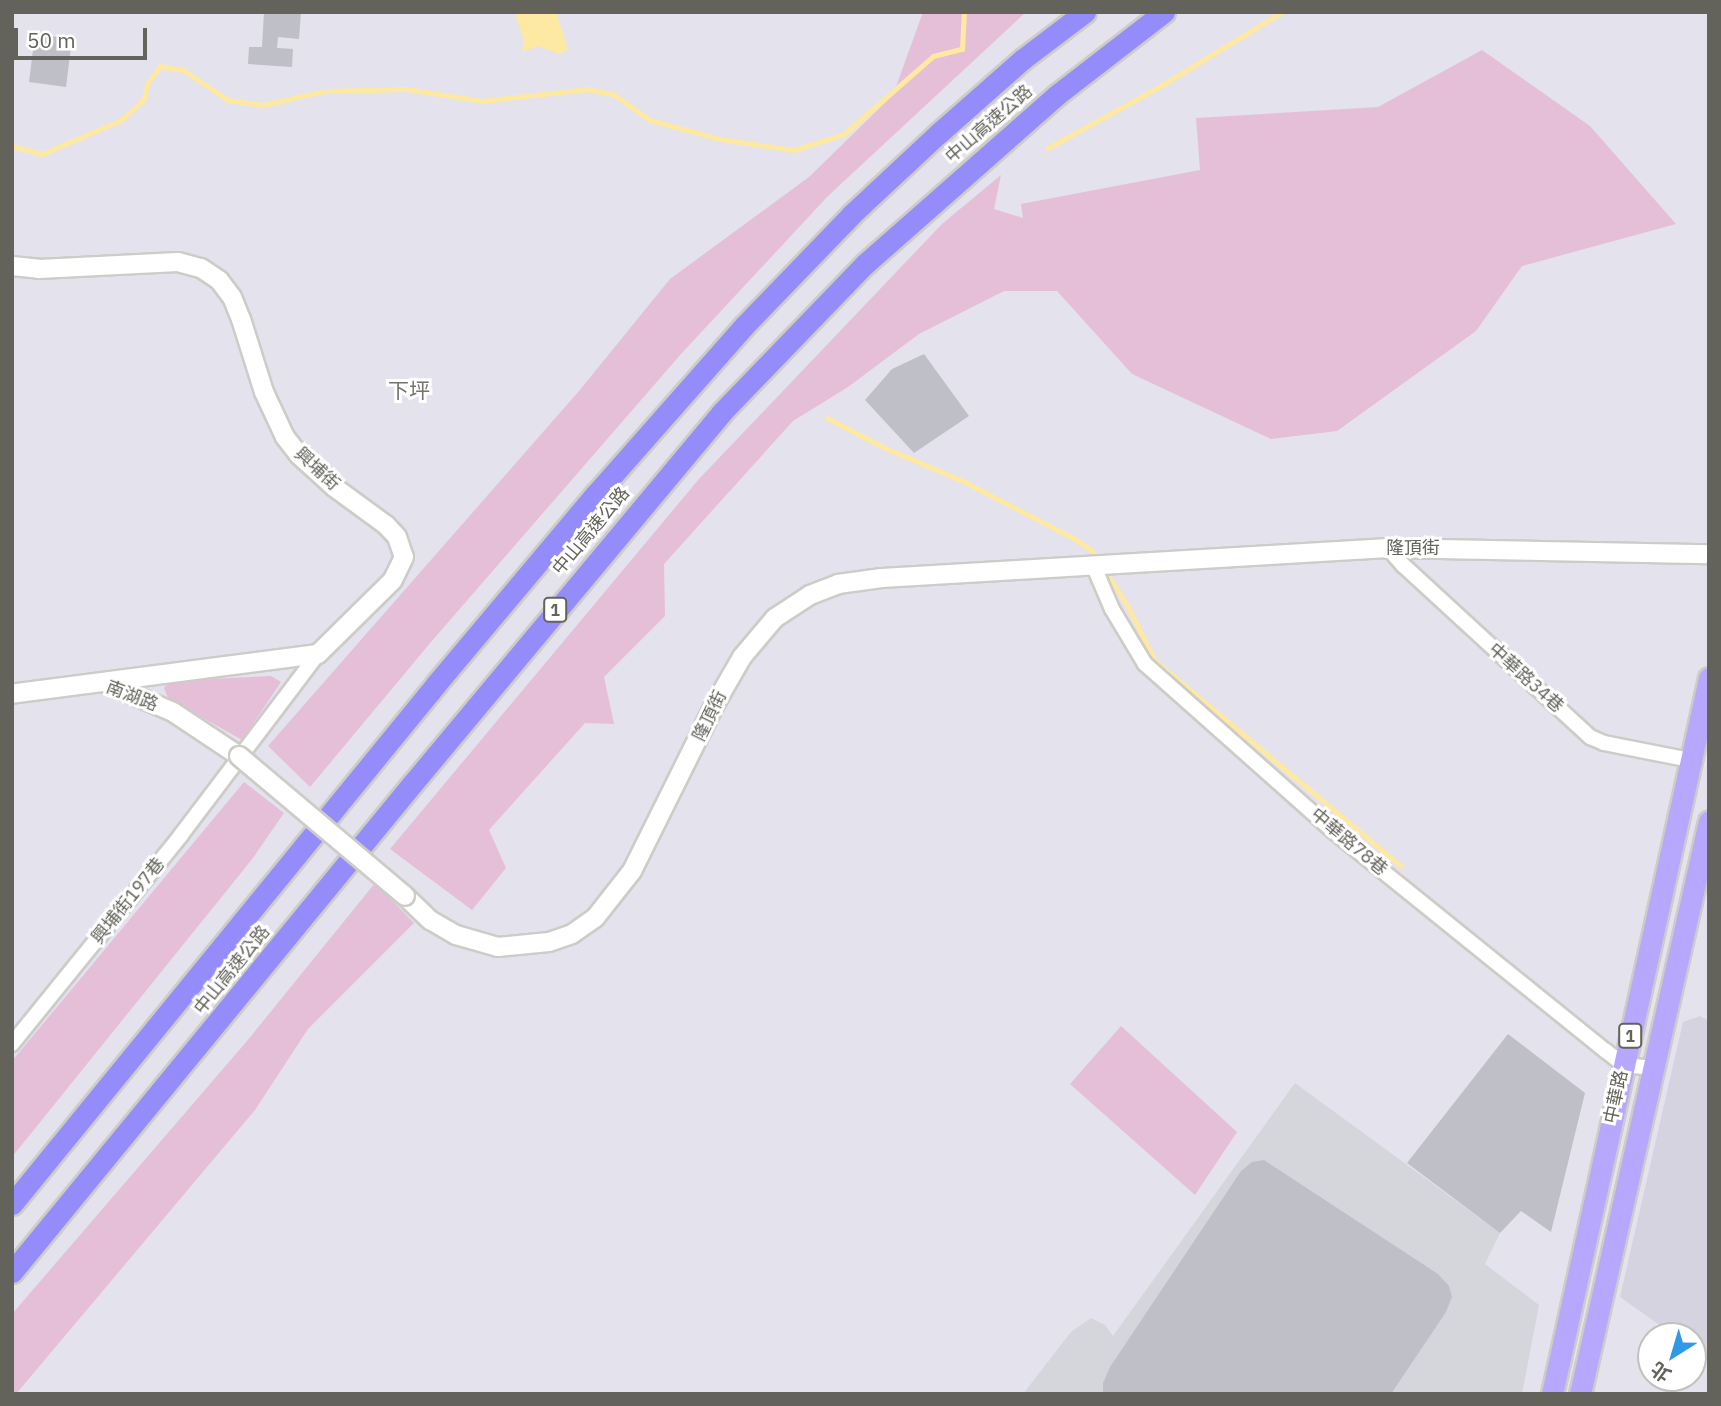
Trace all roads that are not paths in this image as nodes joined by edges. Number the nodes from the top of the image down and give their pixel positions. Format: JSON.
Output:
{"nodes":[{"id":1,"x":1085,"y":12,"type":"edge"},
{"id":2,"x":1164,"y":12,"type":"edge"},
{"id":3,"x":12,"y":266,"type":"edge"},
{"id":4,"x":1388,"y":548,"type":"junction"},
{"id":5,"x":1709,"y":554,"type":"edge"},
{"id":6,"x":1094,"y":567,"type":"junction"},
{"id":7,"x":318,"y":654,"type":"junction"},
{"id":8,"x":1709,"y":678,"type":"edge"},
{"id":9,"x":106,"y":683,"type":"junction"},
{"id":10,"x":12,"y":694,"type":"edge"},
{"id":11,"x":239,"y":756,"type":"junction"},
{"id":12,"x":1690,"y":760,"type":"junction"},
{"id":13,"x":1708,"y":826,"type":"edge"},
{"id":14,"x":1705,"y":855,"type":"edge"},
{"id":15,"x":12,"y":1044,"type":"edge"},
{"id":16,"x":1623,"y":1065,"type":"junction"},
{"id":17,"x":1651,"y":1068,"type":"junction"},
{"id":18,"x":12,"y":1205,"type":"edge"},
{"id":19,"x":12,"y":1272,"type":"edge"},
{"id":20,"x":1552,"y":1394,"type":"edge"},
{"id":21,"x":1580,"y":1394,"type":"edge"}],
"edges":[{"from":1,"to":18,"type":"highway","name":"中山高速公路","number":"1"},
{"from":2,"to":19,"type":"highway","name":"中山高速公路","number":"1"},
{"from":3,"to":7,"type":"street","name":"興埔街"},
{"from":4,"to":5,"type":"street","name":"隆頂街"},
{"from":4,"to":6,"type":"street","name":"隆頂街"},
{"from":4,"to":12,"type":"street","name":"中華路34巷"},
{"from":6,"to":11,"type":"street","name":"隆頂街","bridge":true},
{"from":6,"to":16,"type":"street","name":"中華路78巷"},
{"from":7,"to":9,"type":"street"},
{"from":7,"to":11,"type":"street","name":"興埔街"},
{"from":8,"to":12,"type":"main road","name":"中華路","number":"1"},
{"from":9,"to":10,"type":"street","name":"南湖路"},
{"from":9,"to":11,"type":"street","name":"南湖路"},
{"from":11,"to":15,"type":"street","name":"興埔街197巷"},
{"from":12,"to":16,"type":"main road","name":"中華路","number":"1"},
{"from":13,"to":14,"type":"main road","name":"中華路","number":"1"},
{"from":14,"to":17,"type":"main road","name":"中華路","number":"1"},
{"from":16,"to":17,"type":"street"},
{"from":16,"to":20,"type":"main road","name":"中華路","number":"1"},
{"from":17,"to":21,"type":"main road","name":"中華路","number":"1"}]}
